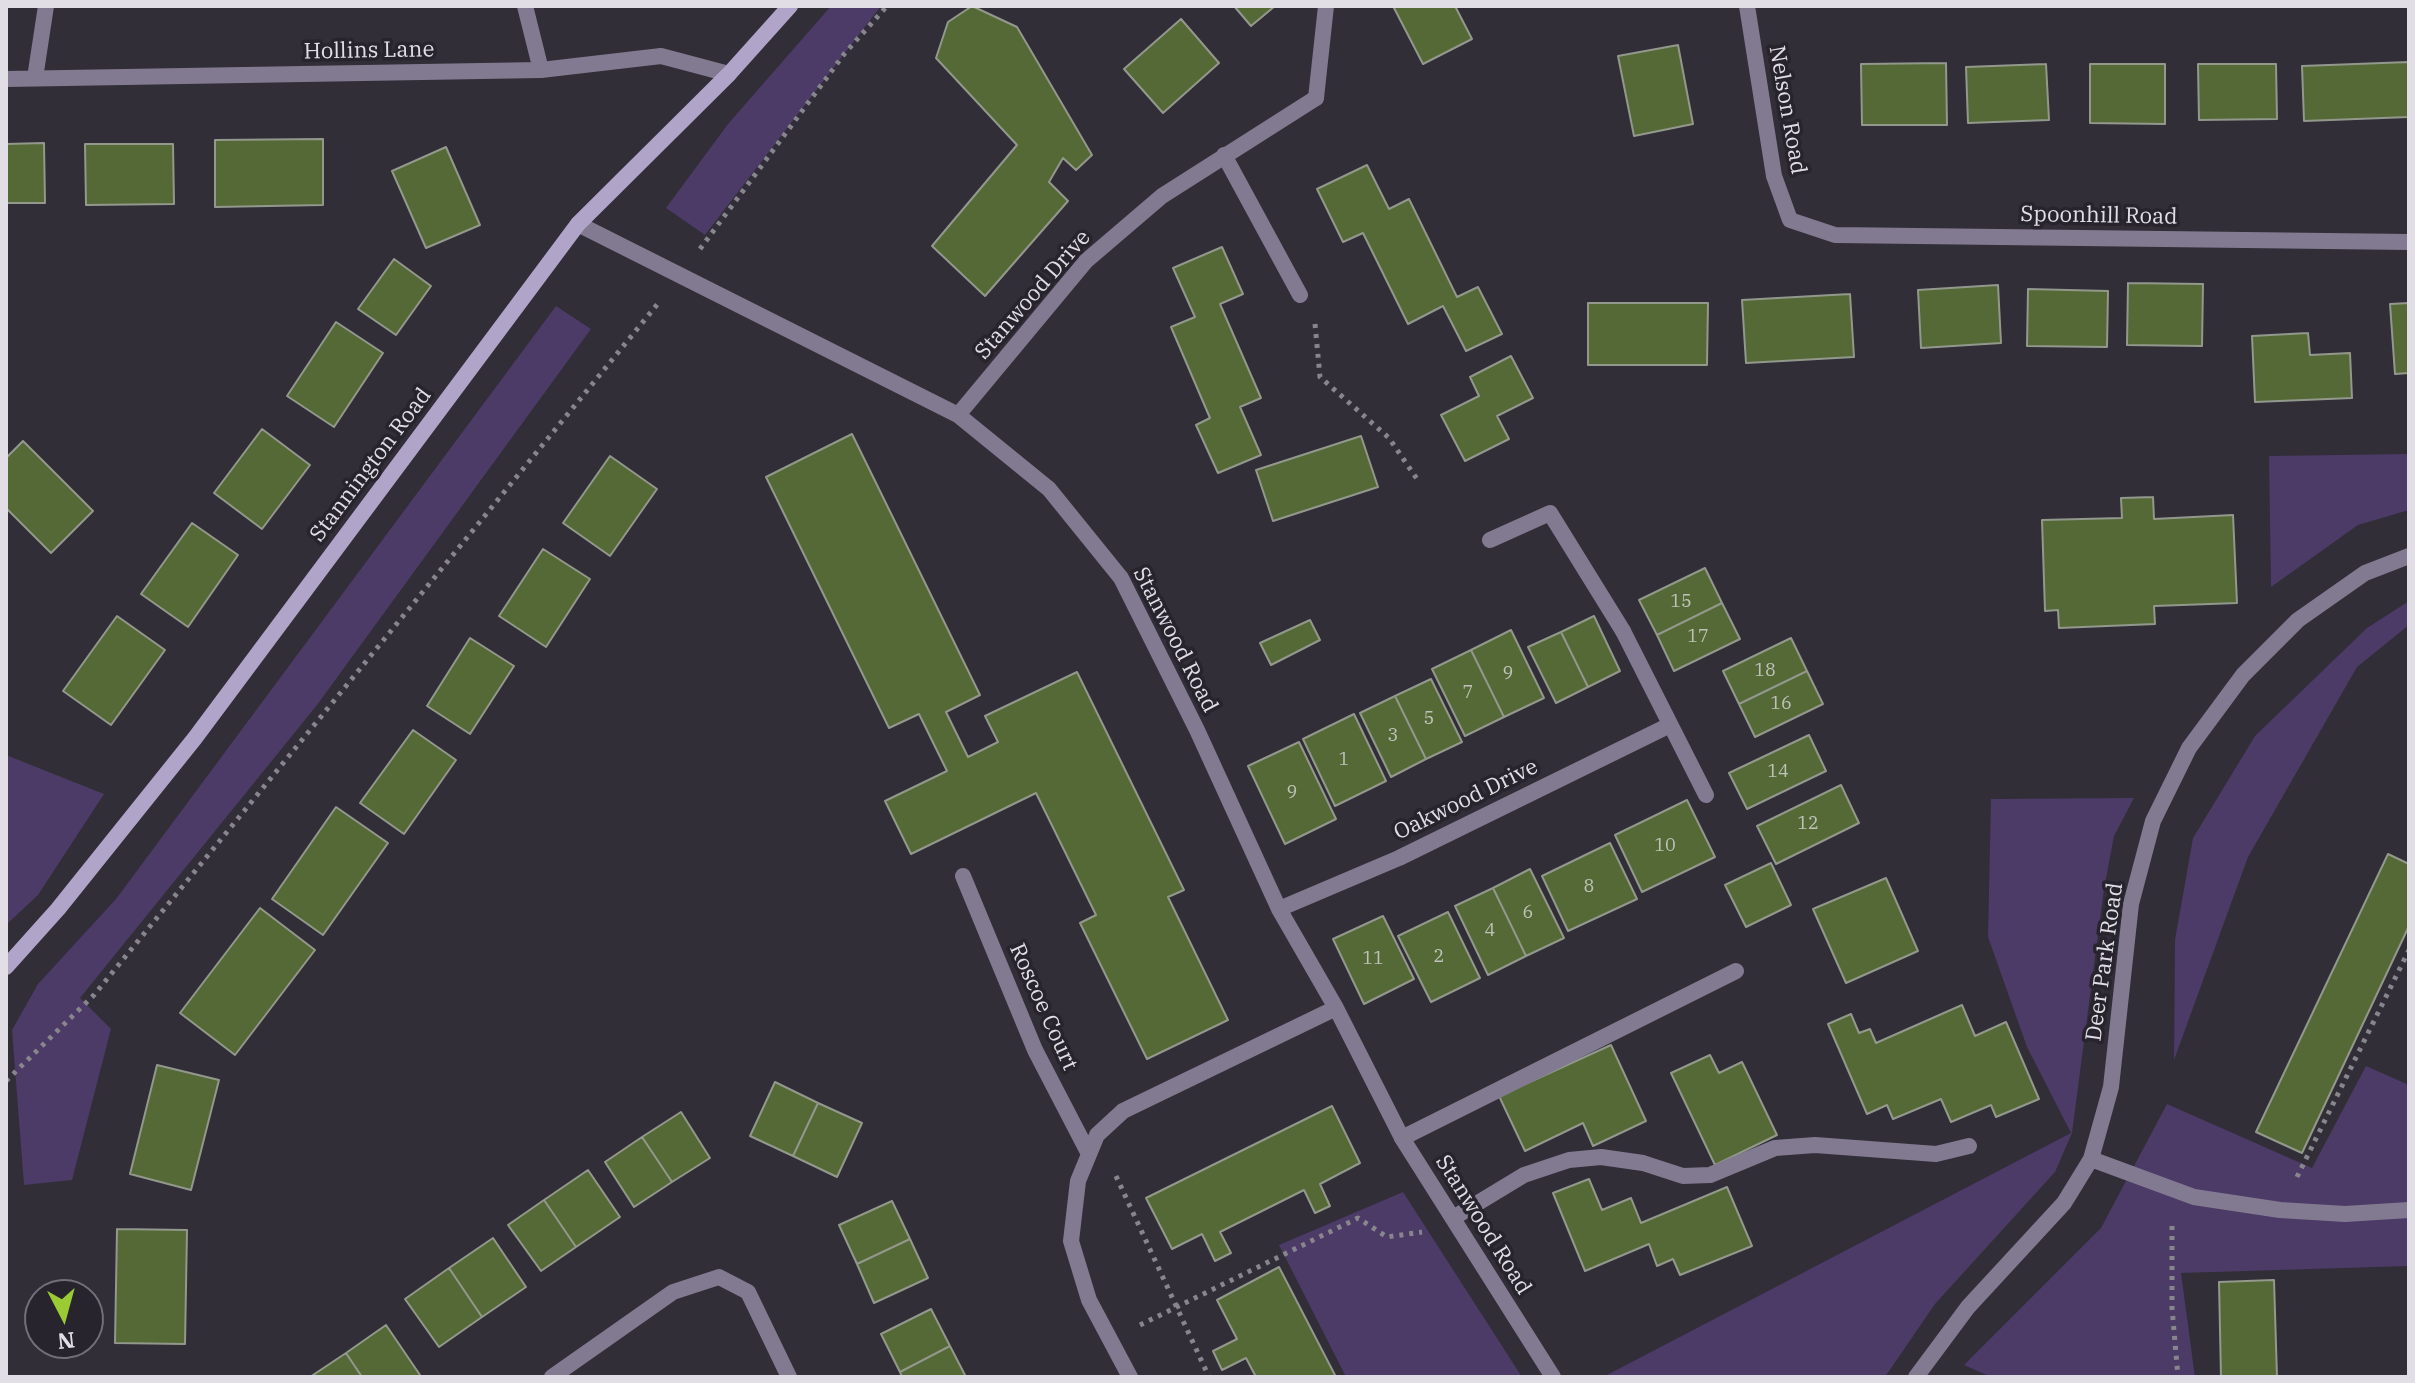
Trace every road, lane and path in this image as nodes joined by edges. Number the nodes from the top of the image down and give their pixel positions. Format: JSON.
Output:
{"nodes":[{"id":1,"x":46,"y":6,"type":"edge"},
{"id":2,"x":525,"y":6,"type":"edge"},
{"id":3,"x":790,"y":6,"type":"edge"},
{"id":4,"x":887,"y":6,"type":"edge"},
{"id":5,"x":1326,"y":6,"type":"edge"},
{"id":6,"x":1747,"y":6,"type":"edge"},
{"id":7,"x":541,"y":70,"type":"junction"},
{"id":8,"x":729,"y":74,"type":"junction"},
{"id":9,"x":35,"y":78,"type":"junction"},
{"id":10,"x":6,"y":79,"type":"edge"},
{"id":11,"x":1224,"y":155,"type":"junction"},
{"id":12,"x":1790,"y":220,"type":"joint"},
{"id":13,"x":578,"y":224,"type":"junction"},
{"id":14,"x":2409,"y":242,"type":"edge"},
{"id":15,"x":680,"y":276,"type":"junction"},
{"id":16,"x":1300,"y":295,"type":"joint"},
{"id":17,"x":958,"y":415,"type":"junction"},
{"id":18,"x":1419,"y":482,"type":"dead end"},
{"id":19,"x":1490,"y":540,"type":"dead end"},
{"id":20,"x":2409,"y":556,"type":"edge"},
{"id":21,"x":1670,"y":725,"type":"junction"},
{"id":22,"x":1706,"y":795,"type":"dead end"},
{"id":23,"x":963,"y":876,"type":"dead end"},
{"id":24,"x":1279,"y":909,"type":"junction"},
{"id":25,"x":2409,"y":950,"type":"edge"},
{"id":26,"x":6,"y":967,"type":"edge"},
{"id":27,"x":1736,"y":971,"type":"dead end"},
{"id":28,"x":1336,"y":1008,"type":"junction"},
{"id":29,"x":6,"y":1081,"type":"edge"},
{"id":30,"x":1097,"y":1135,"type":"junction"},
{"id":31,"x":1402,"y":1138,"type":"junction"},
{"id":32,"x":1969,"y":1146,"type":"dead end"},
{"id":33,"x":1089,"y":1154,"type":"junction"},
{"id":34,"x":2091,"y":1159,"type":"junction"},
{"id":35,"x":2172,"y":1189,"type":"junction"},
{"id":36,"x":2280,"y":1210,"type":"junction"},
{"id":37,"x":2409,"y":1210,"type":"edge"},
{"id":38,"x":1453,"y":1218,"type":"junction"},
{"id":39,"x":1176,"y":1306,"type":"junction"},
{"id":40,"x":1111,"y":1340,"type":"junction"},
{"id":41,"x":552,"y":1377,"type":"edge"},
{"id":42,"x":789,"y":1377,"type":"edge"},
{"id":43,"x":1130,"y":1377,"type":"edge"},
{"id":44,"x":1209,"y":1377,"type":"edge"},
{"id":45,"x":1553,"y":1377,"type":"edge"},
{"id":46,"x":1916,"y":1377,"type":"edge"},
{"id":47,"x":2178,"y":1377,"type":"edge"}],
"edges":[{"from":1,"to":9,"type":"street"},
{"from":2,"to":7,"type":"street"},
{"from":3,"to":8,"type":"main road","name":"Stannington Road"},
{"from":4,"to":15,"type":"path"},
{"from":5,"to":11,"type":"street","name":"Stanwood Drive"},
{"from":6,"to":12,"type":"street","name":"Nelson Road"},
{"from":7,"to":8,"type":"street","name":"Hollins Lane"},
{"from":7,"to":9,"type":"street","name":"Hollins Lane"},
{"from":8,"to":13,"type":"main road","name":"Stannington Road"},
{"from":9,"to":10,"type":"street","name":"Hollins Lane"},
{"from":11,"to":16,"type":"street"},
{"from":11,"to":17,"type":"street","name":"Stanwood Drive"},
{"from":12,"to":14,"type":"street","name":"Spoonhill Road"},
{"from":13,"to":15,"type":"street","name":"Stanwood Road"},
{"from":13,"to":26,"type":"main road","name":"Stannington Road"},
{"from":15,"to":17,"type":"street","name":"Stanwood Road"},
{"from":15,"to":29,"type":"path"},
{"from":16,"to":18,"type":"path"},
{"from":17,"to":24,"type":"street","name":"Stanwood Road"},
{"from":19,"to":21,"type":"street"},
{"from":20,"to":34,"type":"street","name":"Deer Park Road"},
{"from":21,"to":22,"type":"street"},
{"from":21,"to":24,"type":"street","name":"Oakwood Drive"},
{"from":23,"to":33,"type":"street","name":"Roscoe Court"},
{"from":24,"to":28,"type":"street","name":"Stanwood Road"},
{"from":25,"to":36,"type":"path"},
{"from":27,"to":31,"type":"street"},
{"from":28,"to":30,"type":"street"},
{"from":28,"to":31,"type":"street","name":"Stanwood Road"},
{"from":30,"to":33,"type":"street"},
{"from":30,"to":39,"type":"path"},
{"from":31,"to":38,"type":"street","name":"Stanwood Road"},
{"from":32,"to":38,"type":"street"},
{"from":33,"to":40,"type":"street"},
{"from":34,"to":35,"type":"street"},
{"from":34,"to":46,"type":"street","name":"Deer Park Road"},
{"from":35,"to":36,"type":"street"},
{"from":35,"to":47,"type":"path"},
{"from":36,"to":37,"type":"street"},
{"from":38,"to":39,"type":"path"},
{"from":38,"to":45,"type":"street","name":"Stanwood Road"},
{"from":39,"to":40,"type":"path"},
{"from":39,"to":44,"type":"path"},
{"from":40,"to":43,"type":"street"},
{"from":41,"to":42,"type":"street"}]}
